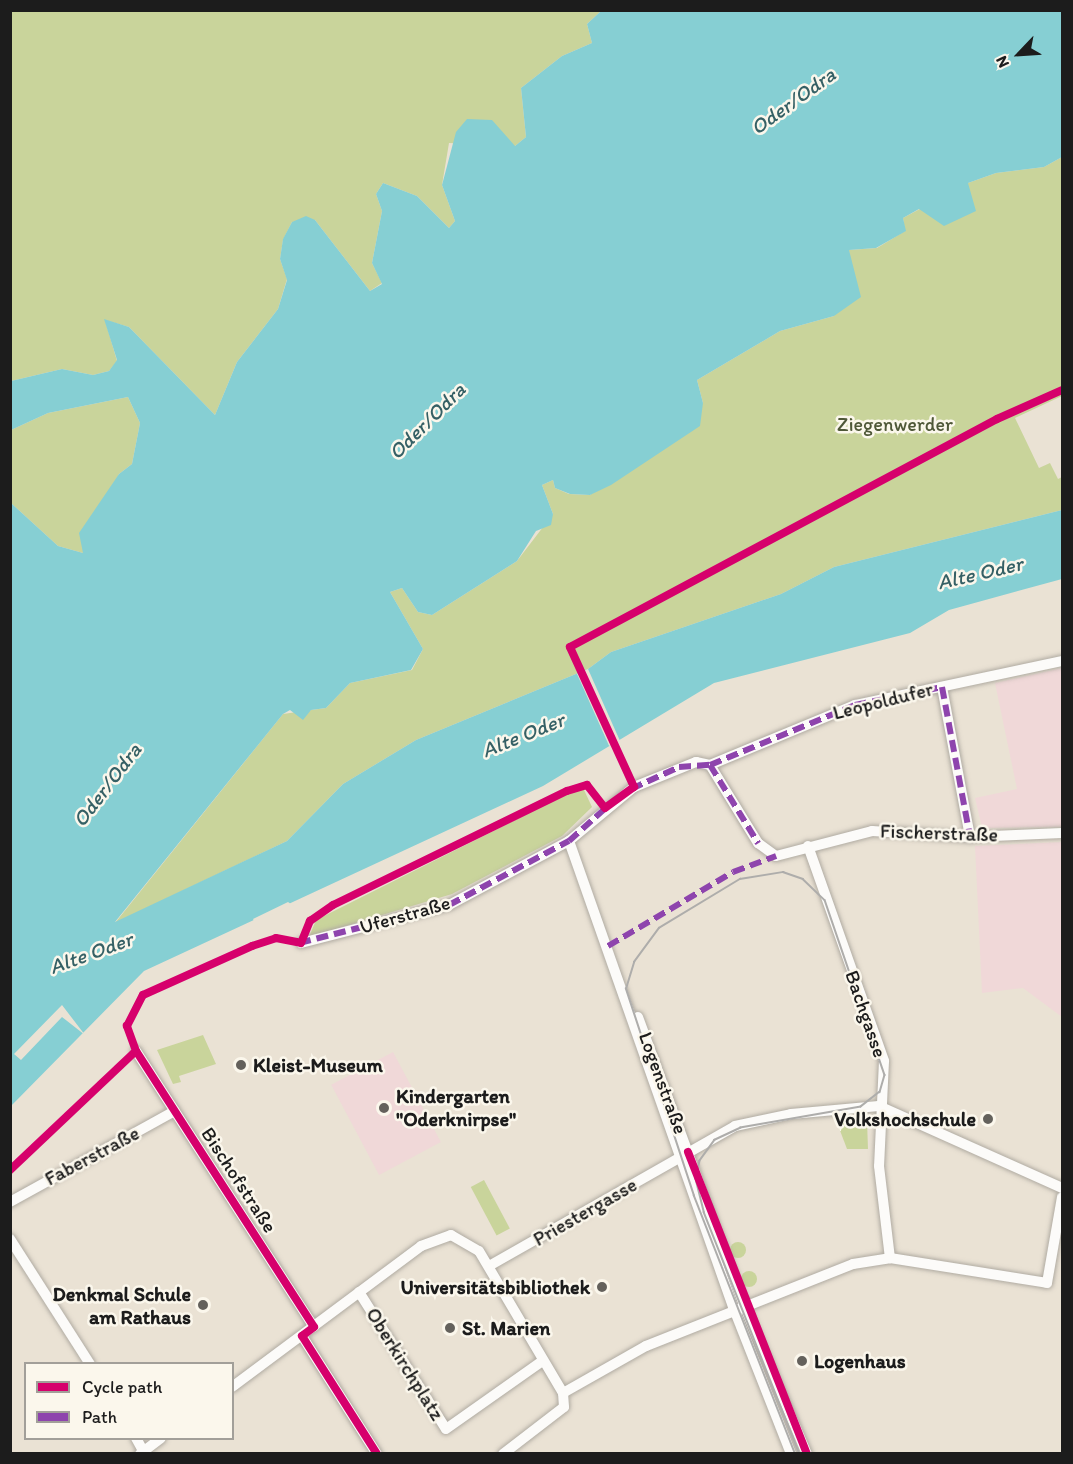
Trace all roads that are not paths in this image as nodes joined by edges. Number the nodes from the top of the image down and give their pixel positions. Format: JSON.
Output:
{"nodes":[{"id":1,"x":1062,"y":661,"type":"edge"},
{"id":2,"x":942,"y":687,"type":"junction"},
{"id":3,"x":710,"y":765,"type":"junction"},
{"id":4,"x":1062,"y":833,"type":"edge"},
{"id":5,"x":970,"y":837,"type":"junction"},
{"id":6,"x":569,"y":841,"type":"junction"},
{"id":7,"x":808,"y":846,"type":"junction"},
{"id":8,"x":300,"y":943,"type":"dead end"},
{"id":9,"x":136,"y":1051,"type":"dead end"},
{"id":10,"x":879,"y":1106,"type":"junction"},
{"id":11,"x":175,"y":1111,"type":"junction"},
{"id":12,"x":684,"y":1155,"type":"junction"},
{"id":13,"x":1062,"y":1188,"type":"edge"},
{"id":14,"x":1062,"y":1197,"type":"edge"},
{"id":15,"x":10,"y":1202,"type":"edge"},
{"id":16,"x":10,"y":1239,"type":"edge"},
{"id":17,"x":890,"y":1258,"type":"junction"},
{"id":18,"x":489,"y":1266,"type":"junction"},
{"id":19,"x":359,"y":1292,"type":"junction"},
{"id":20,"x":739,"y":1307,"type":"junction"},
{"id":21,"x":314,"y":1327,"type":"junction"},
{"id":22,"x":302,"y":1336,"type":"junction"},
{"id":23,"x":89,"y":1362,"type":"edge"},
{"id":24,"x":541,"y":1362,"type":"junction"},
{"id":25,"x":234,"y":1386,"type":"edge"},
{"id":26,"x":563,"y":1393,"type":"junction"},
{"id":27,"x":159,"y":1440,"type":"edge"},
{"id":28,"x":143,"y":1453,"type":"edge"},
{"id":29,"x":377,"y":1454,"type":"edge"},
{"id":30,"x":503,"y":1454,"type":"edge"},
{"id":31,"x":792,"y":1454,"type":"edge"},
{"id":32,"x":807,"y":1454,"type":"edge"}],
"edges":[{"from":1,"to":2,"type":"street","name":"Leopoldufer"},
{"from":2,"to":3,"type":"street","name":"Leopoldufer"},
{"from":2,"to":5,"type":"street"},
{"from":3,"to":6,"type":"street"},
{"from":3,"to":7,"type":"street","name":"Fischerstraße"},
{"from":4,"to":5,"type":"street","name":"Fischerstraße"},
{"from":5,"to":7,"type":"street","name":"Fischerstraße"},
{"from":6,"to":8,"type":"street","name":"Uferstraße"},
{"from":6,"to":12,"type":"street","name":"Logenstraße"},
{"from":7,"to":10,"type":"street","name":"Bachgasse"},
{"from":9,"to":11,"type":"street","name":"Bischofstraße"},
{"from":10,"to":12,"type":"street","name":"Priestergasse"},
{"from":10,"to":13,"type":"street"},
{"from":10,"to":17,"type":"street","name":"Bachgasse"},
{"from":11,"to":15,"type":"street","name":"Faberstraße"},
{"from":11,"to":21,"type":"street","name":"Bischofstraße"},
{"from":12,"to":18,"type":"street","name":"Priestergasse"},
{"from":12,"to":20,"type":"street","name":"Logenstraße"},
{"from":14,"to":17,"type":"street"},
{"from":16,"to":23,"type":"street"},
{"from":17,"to":20,"type":"street"},
{"from":18,"to":19,"type":"street"},
{"from":18,"to":24,"type":"street"},
{"from":19,"to":21,"type":"street"},
{"from":19,"to":24,"type":"street","name":"Oberkirchplatz"},
{"from":20,"to":26,"type":"street"},
{"from":20,"to":31,"type":"street","name":"Logenstraße"},
{"from":20,"to":32,"type":"street","name":"Logenstraße"},
{"from":21,"to":22,"type":"street"},
{"from":22,"to":25,"type":"street"},
{"from":22,"to":29,"type":"street"},
{"from":24,"to":26,"type":"street"},
{"from":26,"to":30,"type":"street"},
{"from":27,"to":28,"type":"street"}]}
